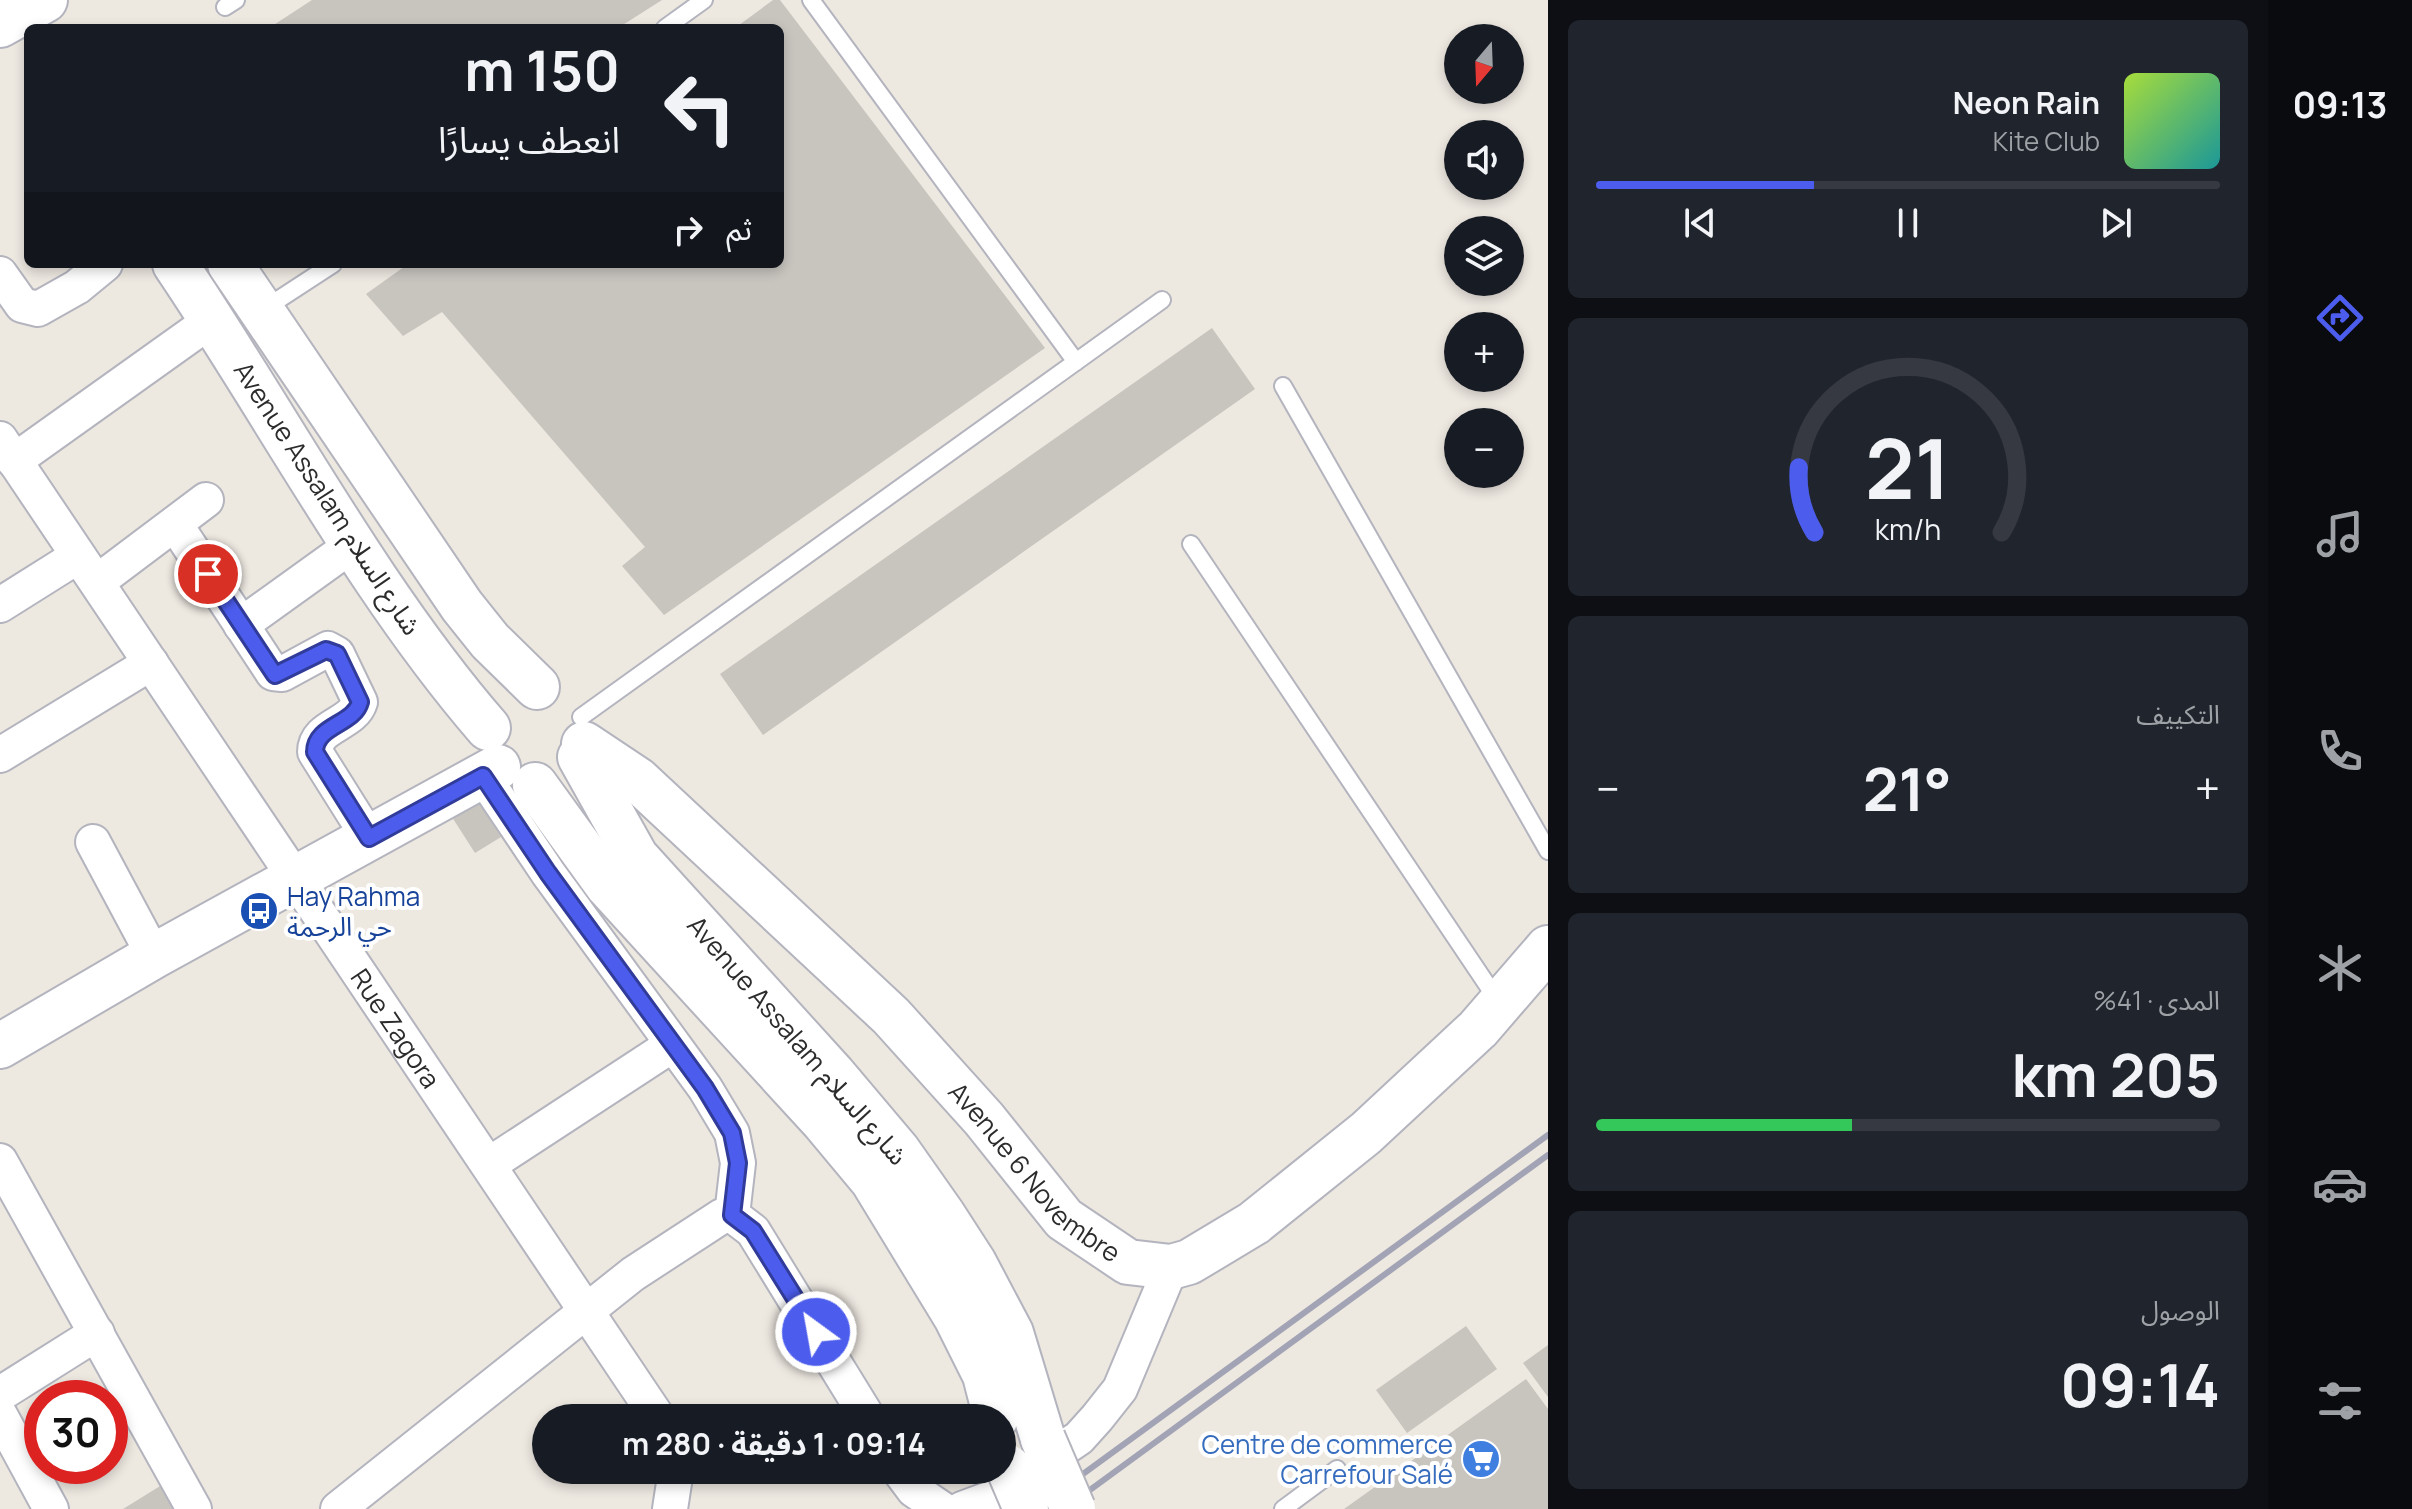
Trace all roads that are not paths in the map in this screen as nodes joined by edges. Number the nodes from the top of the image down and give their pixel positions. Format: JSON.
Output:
{"nodes":[{"id":1,"x":46,"y":0,"type":"edge"},
{"id":2,"x":704,"y":0,"type":"edge"},
{"id":3,"x":811,"y":0,"type":"edge"},
{"id":4,"x":64,"y":24,"type":"edge"},
{"id":5,"x":671,"y":24,"type":"edge"},
{"id":6,"x":9,"y":26,"type":"edge"},
{"id":7,"x":100,"y":268,"type":"edge"},
{"id":8,"x":178,"y":268,"type":"edge"},
{"id":9,"x":233,"y":268,"type":"edge"},
{"id":10,"x":327,"y":268,"type":"edge"},
{"id":11,"x":0,"y":274,"type":"edge"},
{"id":12,"x":1162,"y":300,"type":"dead end"},
{"id":13,"x":262,"y":310,"type":"junction"},
{"id":14,"x":213,"y":319,"type":"junction"},
{"id":15,"x":1076,"y":362,"type":"junction"},
{"id":16,"x":1283,"y":386,"type":"dead end"},
{"id":17,"x":7,"y":450,"type":"edge"},
{"id":18,"x":206,"y":500,"type":"dead end"},
{"id":19,"x":175,"y":524,"type":"junction"},
{"id":20,"x":355,"y":543,"type":"junction"},
{"id":21,"x":1191,"y":544,"type":"dead end"},
{"id":22,"x":88,"y":569,"type":"junction"},
{"id":23,"x":0,"y":605,"type":"edge"},
{"id":24,"x":241,"y":625,"type":"junction"},
{"id":25,"x":151,"y":663,"type":"junction"},
{"id":26,"x":537,"y":687,"type":"junction"},
{"id":27,"x":582,"y":739,"type":"junction"},
{"id":28,"x":0,"y":755,"type":"edge"},
{"id":29,"x":501,"y":764,"type":"junction"},
{"id":30,"x":653,"y":794,"type":"junction"},
{"id":31,"x":617,"y":828,"type":"junction"},
{"id":32,"x":369,"y":838,"type":"junction"},
{"id":33,"x":93,"y":842,"type":"dead end"},
{"id":34,"x":1548,"y":851,"type":"edge"},
{"id":35,"x":294,"y":880,"type":"junction"},
{"id":36,"x":1548,"y":948,"type":"edge"},
{"id":37,"x":154,"y":956,"type":"junction"},
{"id":38,"x":1500,"y":1004,"type":"junction"},
{"id":39,"x":672,"y":1045,"type":"junction"},
{"id":40,"x":0,"y":1046,"type":"edge"},
{"id":41,"x":0,"y":1161,"type":"edge"},
{"id":42,"x":490,"y":1164,"type":"junction"},
{"id":43,"x":732,"y":1215,"type":"junction"},
{"id":44,"x":1171,"y":1267,"type":"junction"},
{"id":45,"x":585,"y":1311,"type":"junction"},
{"id":46,"x":97,"y":1333,"type":"junction"},
{"id":47,"x":0,"y":1394,"type":"edge"},
{"id":48,"x":648,"y":1404,"type":"edge"},
{"id":49,"x":859,"y":1404,"type":"edge"},
{"id":50,"x":992,"y":1404,"type":"edge"},
{"id":51,"x":0,"y":1415,"type":"edge"},
{"id":52,"x":1018,"y":1450,"type":"edge"},
{"id":53,"x":1337,"y":1469,"type":"dead end"},
{"id":54,"x":674,"y":1484,"type":"edge"},
{"id":55,"x":910,"y":1484,"type":"edge"},
{"id":56,"x":51,"y":1509,"type":"edge"},
{"id":57,"x":194,"y":1509,"type":"edge"},
{"id":58,"x":338,"y":1509,"type":"edge"},
{"id":59,"x":670,"y":1509,"type":"edge"},
{"id":60,"x":942,"y":1509,"type":"edge"},
{"id":61,"x":962,"y":1509,"type":"edge"},
{"id":62,"x":1026,"y":1509,"type":"edge"},
{"id":63,"x":1073,"y":1509,"type":"edge"},
{"id":64,"x":1283,"y":1509,"type":"edge"}],
"edges":[{"from":1,"to":4,"type":"street"},
{"from":1,"to":6,"type":"street"},
{"from":2,"to":5,"type":"lane"},
{"from":3,"to":15,"type":"lane"},
{"from":7,"to":11,"type":"street"},
{"from":8,"to":14,"type":"street","name":"Avenue Assalam شارع السلام"},
{"from":9,"to":13,"type":"street","name":"Avenue Assalam شارع السلام"},
{"from":10,"to":13,"type":"lane"},
{"from":12,"to":15,"type":"lane"},
{"from":13,"to":26,"type":"street","name":"Avenue Assalam شارع السلام"},
{"from":14,"to":17,"type":"street"},
{"from":14,"to":20,"type":"street","name":"Avenue Assalam شارع السلام"},
{"from":15,"to":27,"type":"lane"},
{"from":16,"to":34,"type":"lane"},
{"from":17,"to":22,"type":"street","name":"Rue Zagora"},
{"from":18,"to":19,"type":"street"},
{"from":19,"to":22,"type":"street"},
{"from":19,"to":24,"type":"street"},
{"from":20,"to":24,"type":"street"},
{"from":20,"to":29,"type":"street","name":"Avenue Assalam شارع السلام"},
{"from":21,"to":38,"type":"lane"},
{"from":22,"to":23,"type":"street"},
{"from":22,"to":25,"type":"street","name":"Rue Zagora"},
{"from":24,"to":32,"type":"street"},
{"from":25,"to":28,"type":"street"},
{"from":25,"to":35,"type":"street","name":"Rue Zagora"},
{"from":26,"to":27,"type":"street"},
{"from":26,"to":29,"type":"street"},
{"from":27,"to":29,"type":"street"},
{"from":27,"to":30,"type":"street","name":"Avenue 6 Novembre"},
{"from":27,"to":31,"type":"street","name":"Avenue Assalam شارع السلام"},
{"from":29,"to":32,"type":"street"},
{"from":29,"to":39,"type":"street"},
{"from":29,"to":50,"type":"street","name":"Avenue Assalam شارع السلام"},
{"from":30,"to":31,"type":"street"},
{"from":30,"to":44,"type":"street","name":"Avenue 6 Novembre"},
{"from":31,"to":52,"type":"street","name":"Avenue Assalam شارع السلام"},
{"from":32,"to":35,"type":"street"},
{"from":33,"to":37,"type":"street"},
{"from":35,"to":37,"type":"street"},
{"from":35,"to":42,"type":"street","name":"Rue Zagora"},
{"from":36,"to":38,"type":"street"},
{"from":37,"to":40,"type":"street"},
{"from":38,"to":44,"type":"street"},
{"from":39,"to":42,"type":"street"},
{"from":39,"to":43,"type":"street"},
{"from":41,"to":46,"type":"street"},
{"from":42,"to":45,"type":"street","name":"Rue Zagora"},
{"from":43,"to":45,"type":"street"},
{"from":43,"to":49,"type":"street"},
{"from":44,"to":61,"type":"street"},
{"from":45,"to":48,"type":"street","name":"Rue Zagora"},
{"from":45,"to":58,"type":"street"},
{"from":46,"to":47,"type":"street"},
{"from":46,"to":57,"type":"street"},
{"from":51,"to":56,"type":"street"},
{"from":52,"to":62,"type":"street","name":"Avenue Assalam شارع السلام","bridge":true},
{"from":52,"to":63,"type":"street","name":"Avenue Assalam شارع السلام","bridge":true},
{"from":53,"to":64,"type":"lane"},
{"from":54,"to":59,"type":"street"},
{"from":55,"to":60,"type":"street"}]}
